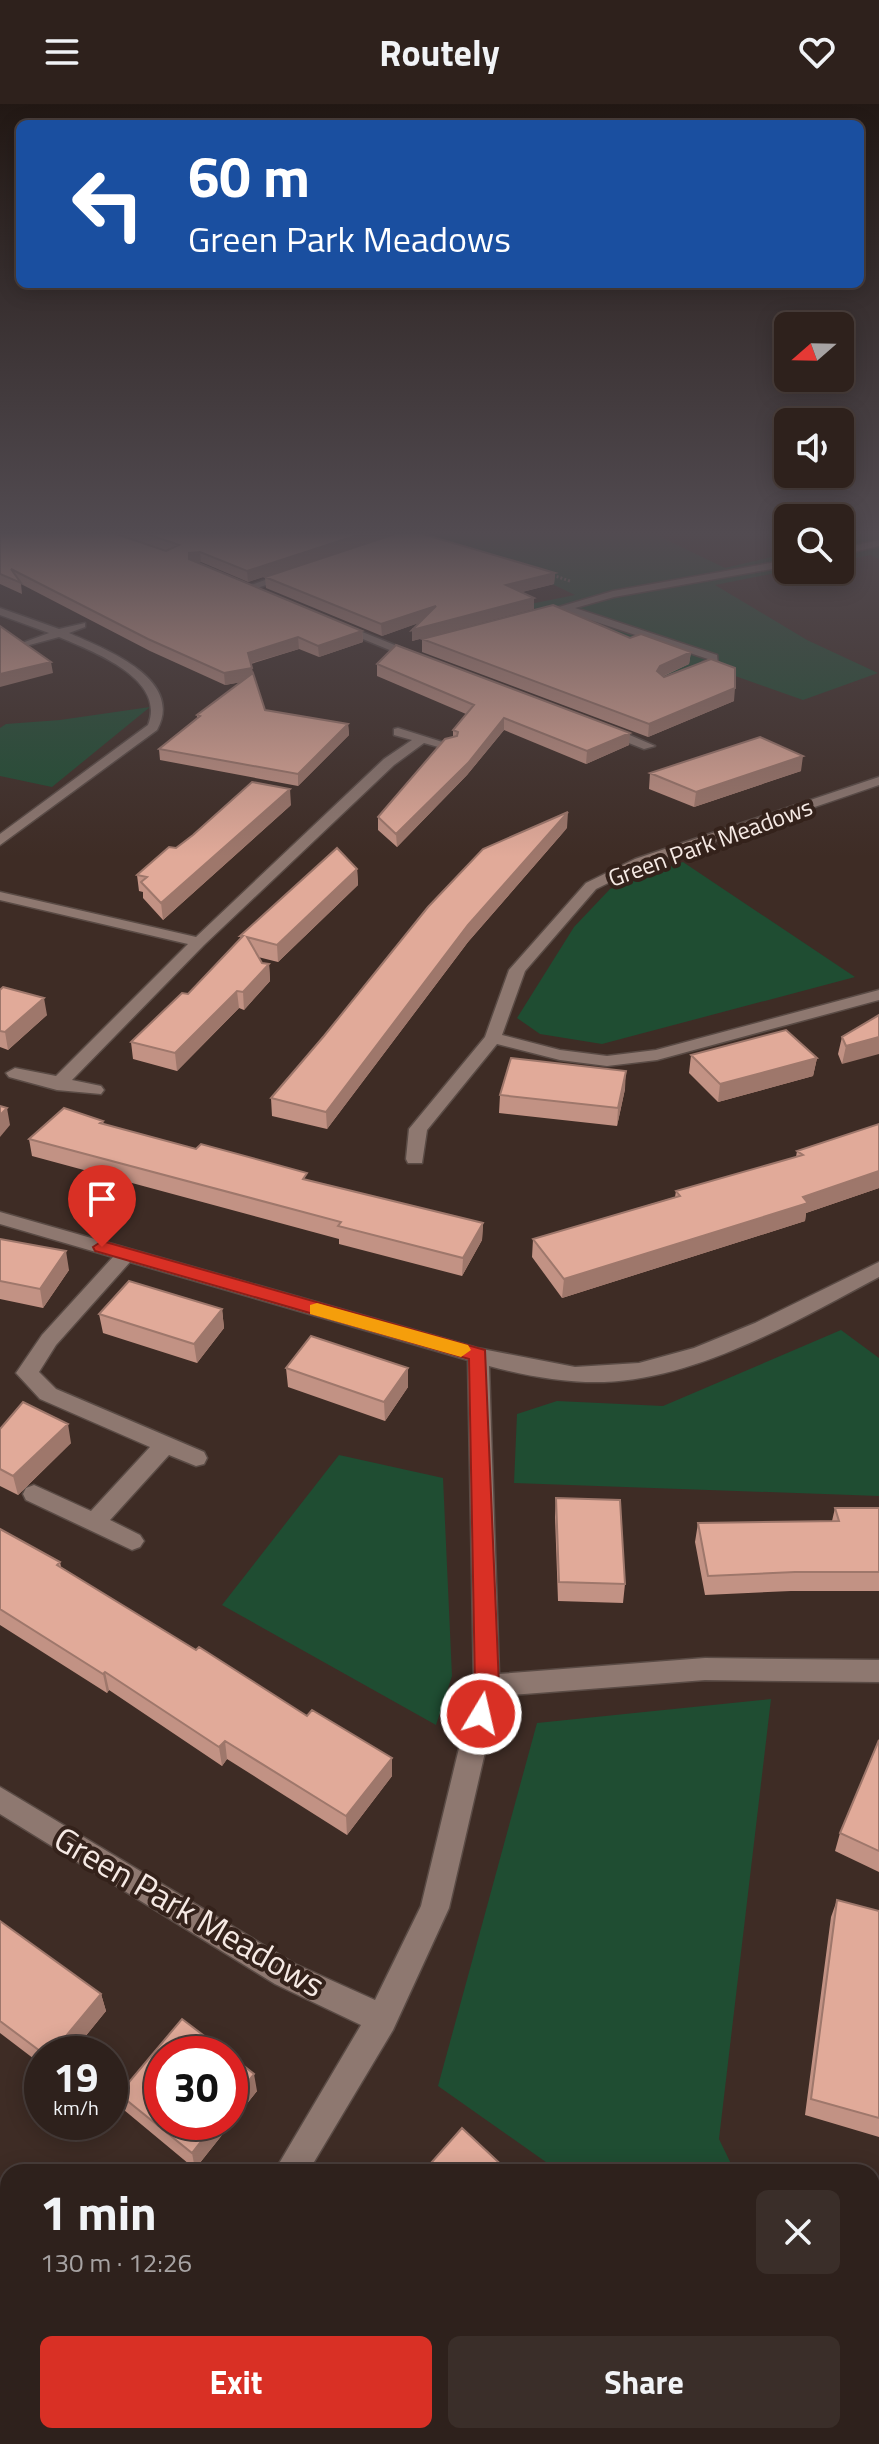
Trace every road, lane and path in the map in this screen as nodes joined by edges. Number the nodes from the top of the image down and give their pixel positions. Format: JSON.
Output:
{"nodes":[{"id":1,"x":43,"y":639,"type":"edge"},
{"id":2,"x":74,"y":639,"type":"edge"},
{"id":3,"x":371,"y":639,"type":"edge"},
{"id":4,"x":659,"y":639,"type":"edge"},
{"id":5,"x":26,"y":645,"type":"edge"},
{"id":6,"x":414,"y":647,"type":"edge"},
{"id":7,"x":400,"y":651,"type":"junction"},
{"id":8,"x":429,"y":662,"type":"edge"},
{"id":9,"x":677,"y":678,"type":"edge"},
{"id":10,"x":591,"y":724,"type":"edge"},
{"id":11,"x":398,"y":732,"type":"dead end"},
{"id":12,"x":421,"y":739,"type":"junction"},
{"id":13,"x":449,"y":746,"type":"edge"},
{"id":14,"x":649,"y":746,"type":"dead end"},
{"id":15,"x":879,"y":781,"type":"edge"},
{"id":16,"x":0,"y":841,"type":"edge"},
{"id":17,"x":0,"y":896,"type":"edge"},
{"id":18,"x":199,"y":942,"type":"junction"},
{"id":19,"x":879,"y":995,"type":"edge"},
{"id":20,"x":493,"y":1038,"type":"junction"},
{"id":21,"x":15,"y":1073,"type":"dead end"},
{"id":22,"x":57,"y":1085,"type":"junction"},
{"id":23,"x":95,"y":1090,"type":"dead end"},
{"id":24,"x":415,"y":1159,"type":"dead end"},
{"id":25,"x":0,"y":1218,"type":"edge"},
{"id":26,"x":127,"y":1254,"type":"junction"},
{"id":27,"x":879,"y":1269,"type":"edge"},
{"id":28,"x":478,"y":1355,"type":"junction"},
{"id":29,"x":165,"y":1445,"type":"junction"},
{"id":30,"x":196,"y":1458,"type":"dead end"},
{"id":31,"x":34,"y":1494,"type":"dead end"},
{"id":32,"x":93,"y":1524,"type":"junction"},
{"id":33,"x":132,"y":1541,"type":"dead end"},
{"id":34,"x":879,"y":1671,"type":"edge"},
{"id":35,"x":487,"y":1686,"type":"junction"},
{"id":36,"x":0,"y":1799,"type":"edge"},
{"id":37,"x":382,"y":2019,"type":"junction"},
{"id":38,"x":295,"y":2164,"type":"edge"}],
"edges":[{"from":1,"to":5,"type":"street"},
{"from":2,"to":16,"type":"street"},
{"from":3,"to":7,"type":"street"},
{"from":4,"to":9,"type":"street"},
{"from":6,"to":7,"type":"street"},
{"from":7,"to":8,"type":"street"},
{"from":10,"to":14,"type":"street"},
{"from":11,"to":12,"type":"street"},
{"from":12,"to":13,"type":"street"},
{"from":12,"to":18,"type":"street"},
{"from":15,"to":20,"type":"street","name":"Green Park Meadows"},
{"from":17,"to":18,"type":"street"},
{"from":18,"to":22,"type":"street"},
{"from":19,"to":20,"type":"street"},
{"from":20,"to":24,"type":"street"},
{"from":21,"to":22,"type":"street"},
{"from":22,"to":23,"type":"street"},
{"from":25,"to":26,"type":"street"},
{"from":26,"to":28,"type":"street"},
{"from":26,"to":29,"type":"street"},
{"from":27,"to":28,"type":"street"},
{"from":28,"to":35,"type":"street"},
{"from":29,"to":30,"type":"street"},
{"from":29,"to":32,"type":"street"},
{"from":31,"to":32,"type":"street"},
{"from":32,"to":33,"type":"street"},
{"from":34,"to":35,"type":"street"},
{"from":35,"to":37,"type":"street"},
{"from":36,"to":37,"type":"street","name":"Green Park Meadows"},
{"from":37,"to":38,"type":"street"}]}
